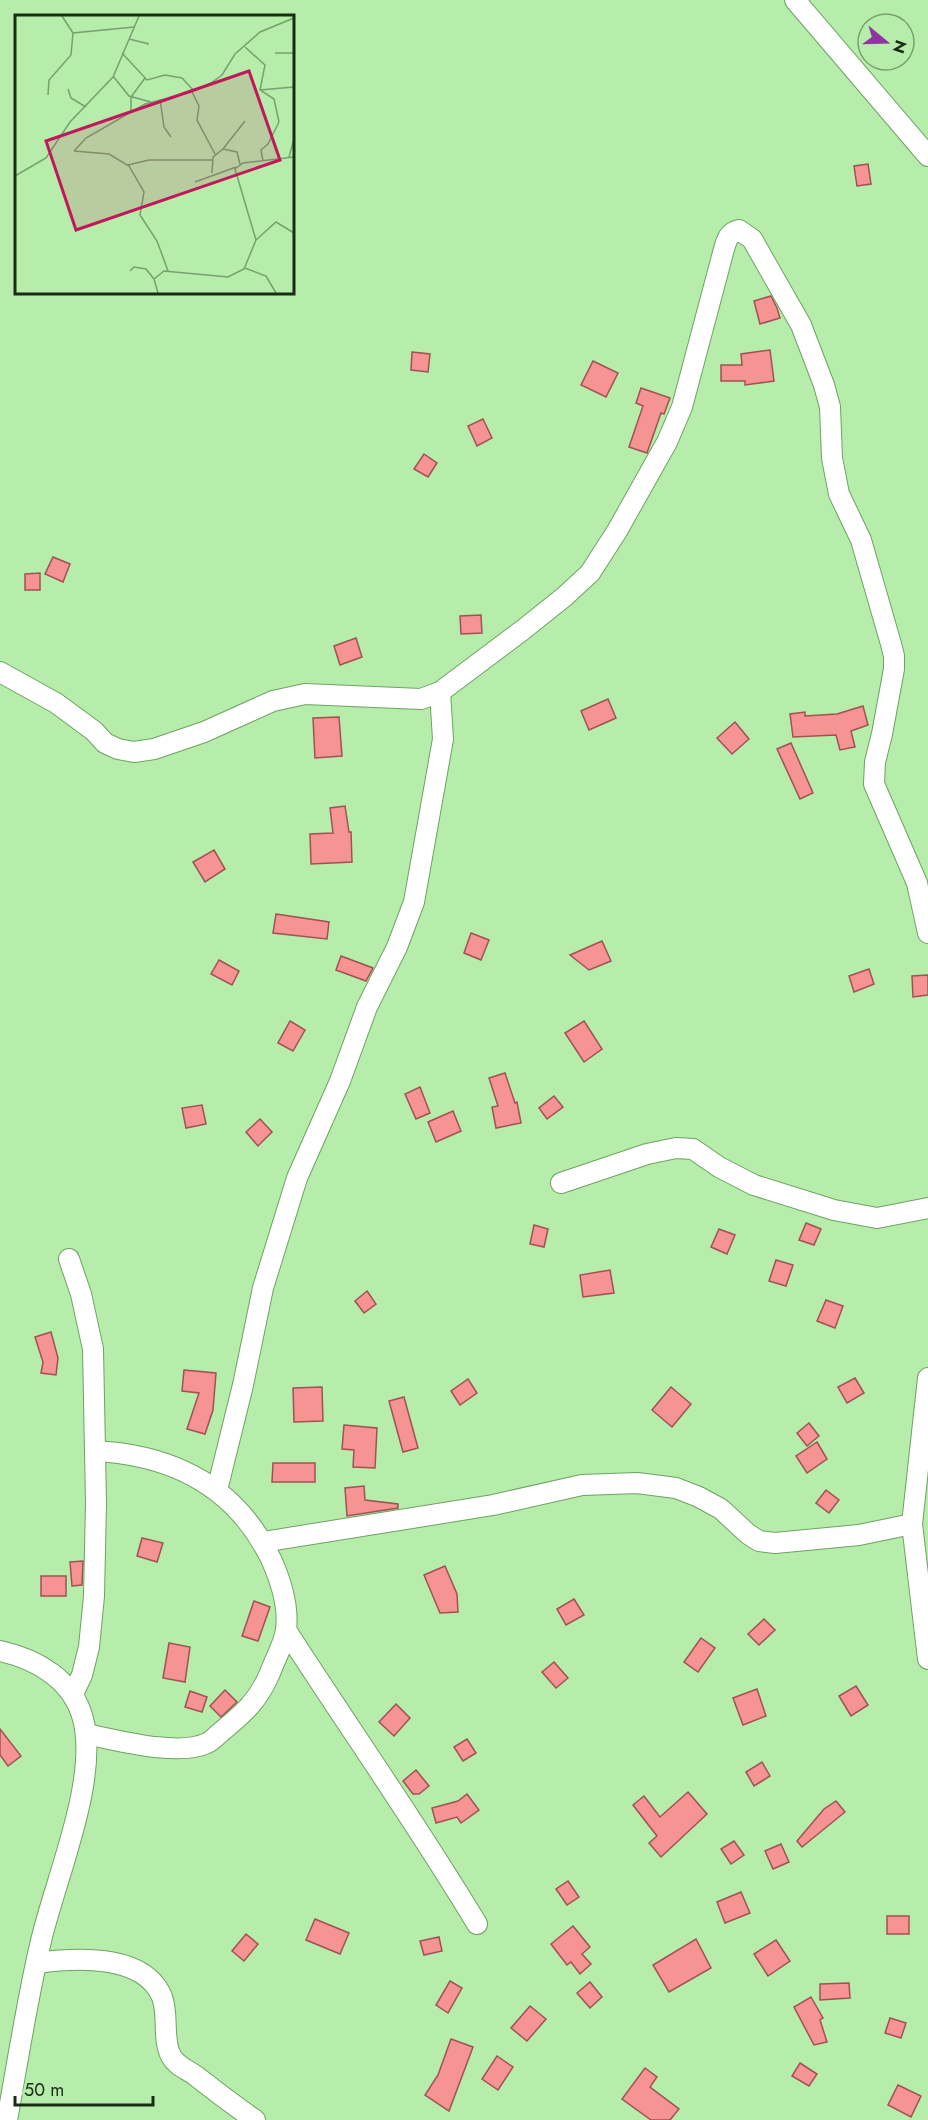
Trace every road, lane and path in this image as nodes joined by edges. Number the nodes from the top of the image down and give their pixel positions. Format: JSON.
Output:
{"nodes":[{"id":1,"x":795,"y":0,"type":"edge"},
{"id":2,"x":928,"y":156,"type":"edge"},
{"id":3,"x":0,"y":672,"type":"edge"},
{"id":4,"x":440,"y":692,"type":"junction"},
{"id":5,"x":923,"y":887,"type":"edge"},
{"id":6,"x":928,"y":933,"type":"edge"},
{"id":7,"x":561,"y":1183,"type":"dead end"},
{"id":8,"x":928,"y":1208,"type":"edge"},
{"id":9,"x":69,"y":1259,"type":"dead end"},
{"id":10,"x":928,"y":1378,"type":"edge"},
{"id":11,"x":95,"y":1451,"type":"junction"},
{"id":12,"x":217,"y":1490,"type":"junction"},
{"id":13,"x":918,"y":1534,"type":"edge"},
{"id":14,"x":263,"y":1542,"type":"junction"},
{"id":15,"x":286,"y":1630,"type":"junction"},
{"id":16,"x":0,"y":1651,"type":"edge"},
{"id":17,"x":928,"y":1659,"type":"edge"},
{"id":18,"x":73,"y":1694,"type":"junction"},
{"id":19,"x":86,"y":1734,"type":"junction"},
{"id":20,"x":477,"y":1924,"type":"dead end"},
{"id":21,"x":37,"y":1963,"type":"junction"},
{"id":22,"x":7,"y":2120,"type":"edge"},
{"id":23,"x":255,"y":2120,"type":"edge"}],
"edges":[{"from":1,"to":2,"type":"street"},
{"from":3,"to":4,"type":"street"},
{"from":4,"to":5,"type":"street"},
{"from":4,"to":12,"type":"street"},
{"from":5,"to":6,"type":"street"},
{"from":7,"to":8,"type":"street"},
{"from":9,"to":11,"type":"street"},
{"from":10,"to":13,"type":"street"},
{"from":11,"to":12,"type":"street"},
{"from":11,"to":18,"type":"street"},
{"from":12,"to":14,"type":"street"},
{"from":13,"to":14,"type":"street"},
{"from":13,"to":17,"type":"street"},
{"from":14,"to":15,"type":"street"},
{"from":15,"to":19,"type":"street"},
{"from":15,"to":20,"type":"street"},
{"from":16,"to":18,"type":"street"},
{"from":18,"to":19,"type":"street"},
{"from":19,"to":21,"type":"street"},
{"from":21,"to":22,"type":"street"},
{"from":21,"to":23,"type":"street"}]}
